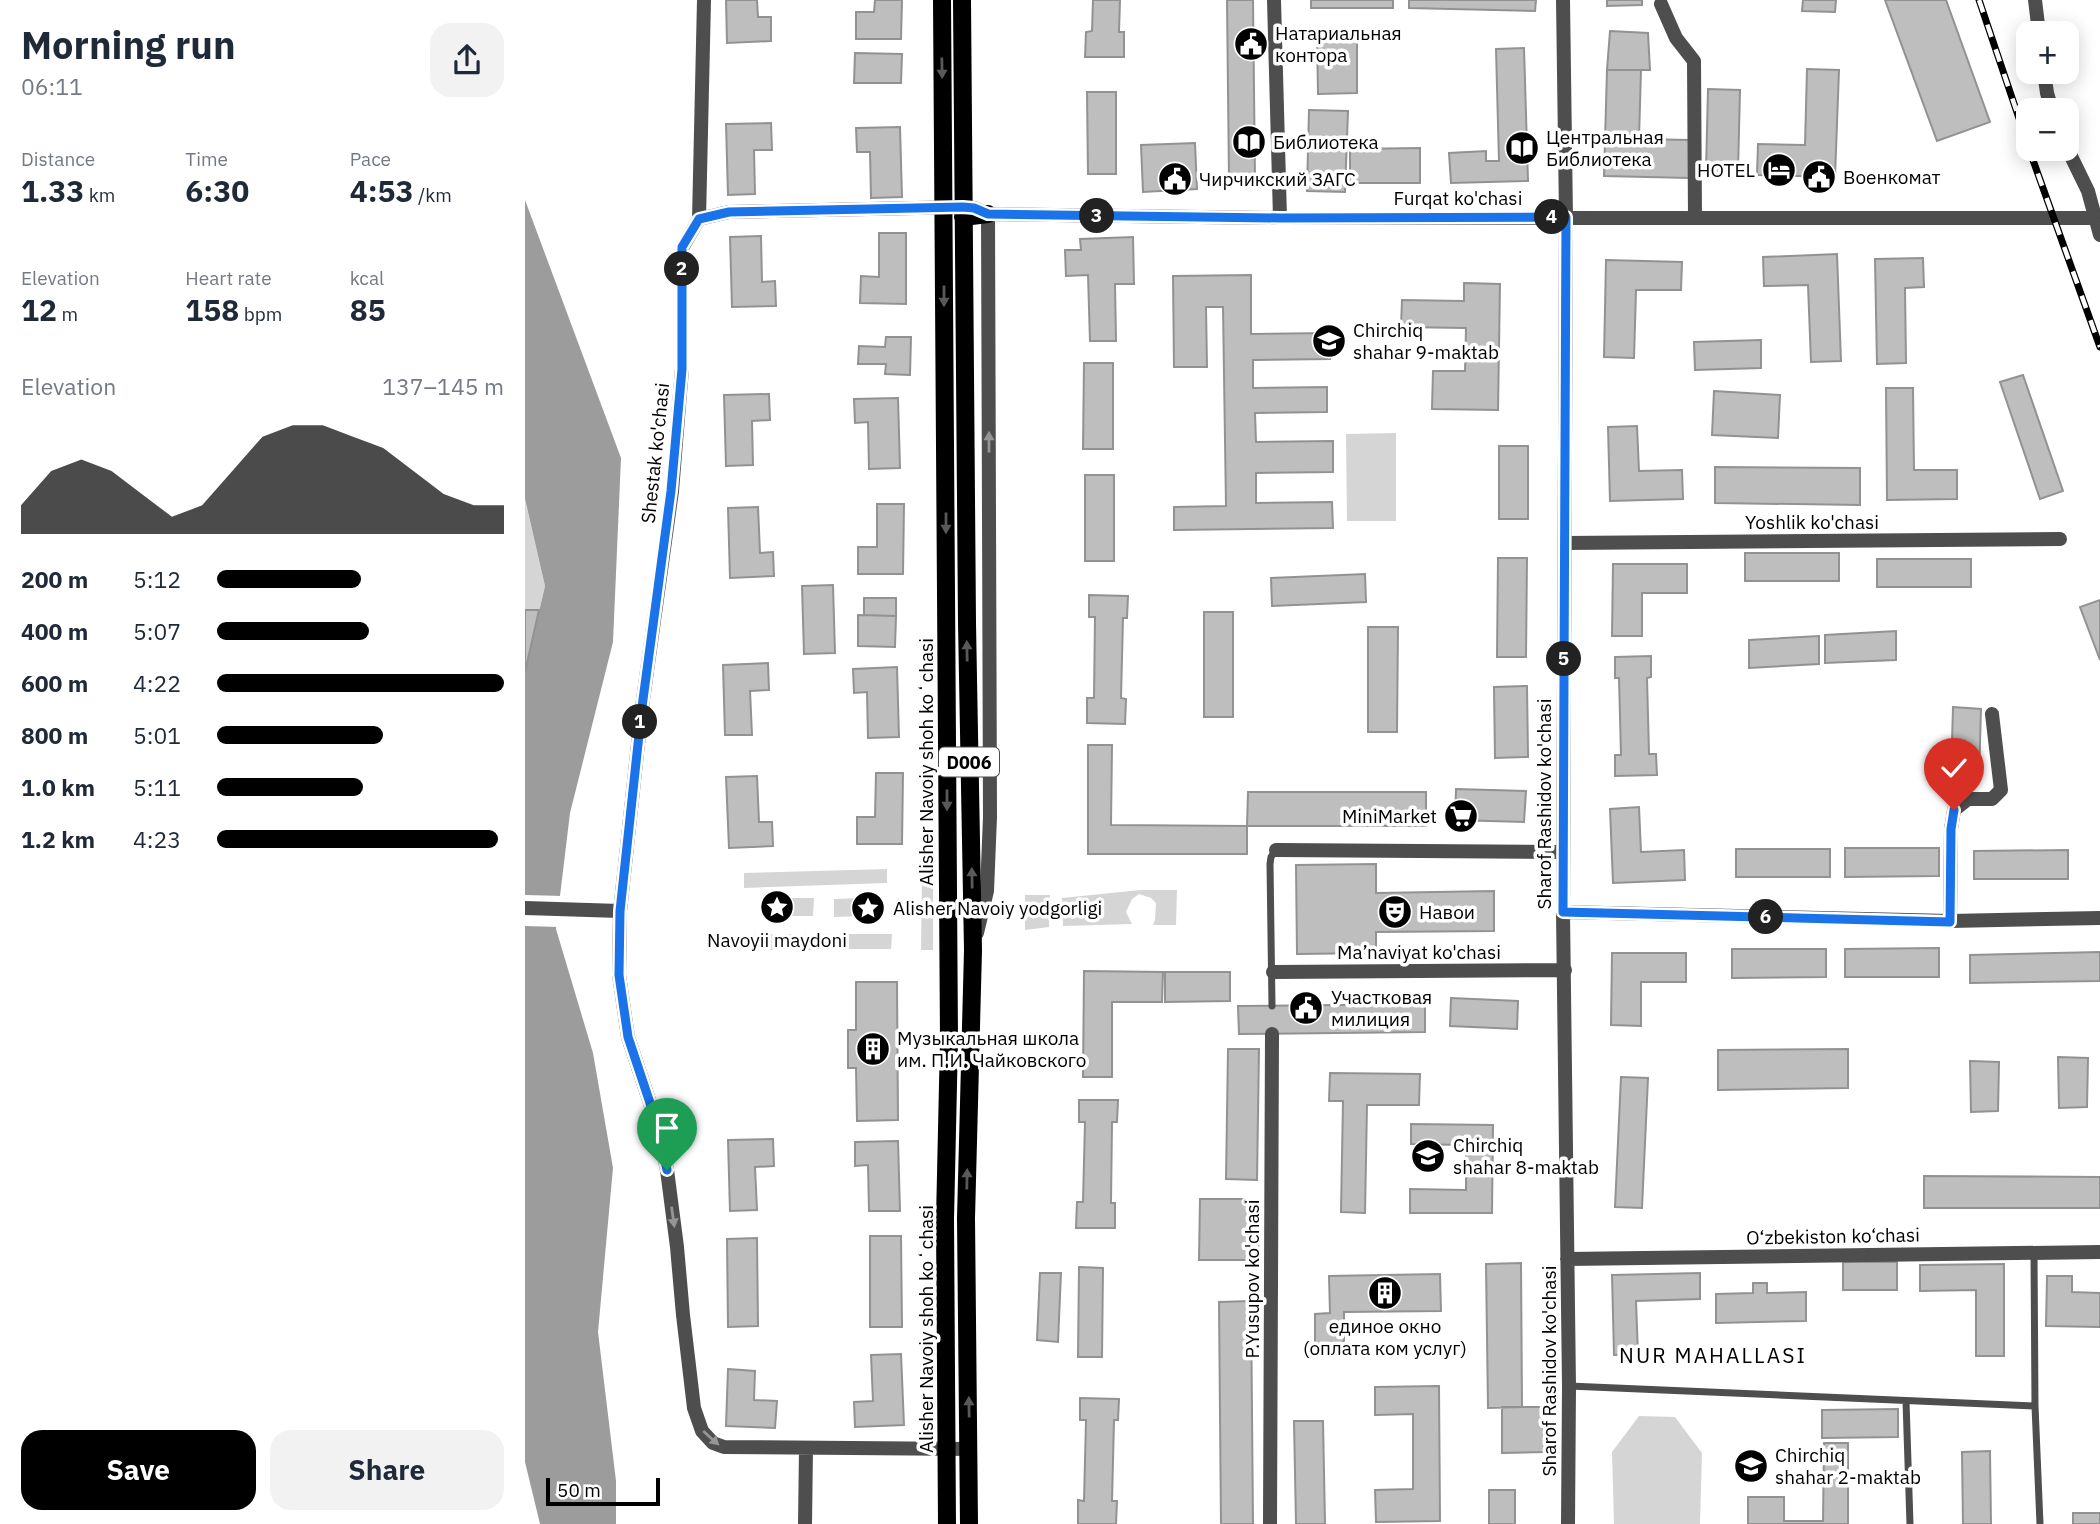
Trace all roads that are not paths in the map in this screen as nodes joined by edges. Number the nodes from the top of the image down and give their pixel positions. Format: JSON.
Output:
{"nodes":[{"id":1,"x":704,"y":0,"type":"edge"},
{"id":2,"x":942,"y":0,"type":"edge"},
{"id":3,"x":962,"y":0,"type":"edge"},
{"id":4,"x":1274,"y":0,"type":"edge"},
{"id":5,"x":1563,"y":0,"type":"edge"},
{"id":6,"x":2035,"y":0,"type":"edge"},
{"id":7,"x":1661,"y":4,"type":"dead end"},
{"id":8,"x":2038,"y":21,"type":"edge"},
{"id":9,"x":2075,"y":161,"type":"edge"},
{"id":10,"x":2094,"y":190,"type":"edge"},
{"id":11,"x":944,"y":208,"type":"junction"},
{"id":12,"x":963,"y":212,"type":"junction"},
{"id":13,"x":988,"y":214,"type":"junction"},
{"id":14,"x":1566,"y":217,"type":"junction"},
{"id":15,"x":1280,"y":218,"type":"junction"},
{"id":16,"x":1695,"y":218,"type":"junction"},
{"id":17,"x":2095,"y":218,"type":"junction"},
{"id":18,"x":699,"y":219,"type":"junction"},
{"id":19,"x":2100,"y":235,"type":"edge"},
{"id":20,"x":2060,"y":539,"type":"dead end"},
{"id":21,"x":1565,"y":543,"type":"junction"},
{"id":22,"x":1991,"y":714,"type":"dead end"},
{"id":23,"x":1276,"y":850,"type":"joint"},
{"id":24,"x":1563,"y":852,"type":"junction"},
{"id":25,"x":525,"y":908,"type":"edge"},
{"id":26,"x":620,"y":911,"type":"junction"},
{"id":27,"x":1563,"y":912,"type":"junction"},
{"id":28,"x":2100,"y":918,"type":"edge"},
{"id":29,"x":1950,"y":922,"type":"junction"},
{"id":30,"x":973,"y":950,"type":"junction"},
{"id":31,"x":1565,"y":970,"type":"junction"},
{"id":32,"x":1273,"y":972,"type":"junction"},
{"id":33,"x":1272,"y":1006,"type":"dead end"},
{"id":34,"x":1272,"y":1034,"type":"dead end"},
{"id":35,"x":2100,"y":1252,"type":"edge"},
{"id":36,"x":2034,"y":1253,"type":"junction"},
{"id":37,"x":1567,"y":1259,"type":"junction"},
{"id":38,"x":1569,"y":1386,"type":"junction"},
{"id":39,"x":1906,"y":1401,"type":"junction"},
{"id":40,"x":2035,"y":1406,"type":"junction"},
{"id":41,"x":806,"y":1449,"type":"junction"},
{"id":42,"x":947,"y":1449,"type":"junction"},
{"id":43,"x":970,"y":1449,"type":"junction"},
{"id":44,"x":805,"y":1524,"type":"edge"},
{"id":45,"x":947,"y":1524,"type":"edge"},
{"id":46,"x":969,"y":1524,"type":"edge"},
{"id":47,"x":1270,"y":1524,"type":"edge"},
{"id":48,"x":1568,"y":1524,"type":"edge"},
{"id":49,"x":1910,"y":1524,"type":"edge"},
{"id":50,"x":2040,"y":1524,"type":"edge"}],
"edges":[{"from":1,"to":18,"type":"street","name":"Shestak ko'chasi"},
{"from":2,"to":11,"type":"main road","name":"Alisher Navoiy shoh koʻchasi","number":"D006","one_way":true},
{"from":3,"to":12,"type":"main road","name":"Alisher Navoiy shoh koʻchasi","number":"D006"},
{"from":4,"to":15,"type":"street"},
{"from":5,"to":14,"type":"street","name":"Sharof Rashidov ko'chasi"},
{"from":6,"to":8,"type":"street"},
{"from":7,"to":16,"type":"street"},
{"from":9,"to":10,"type":"street"},
{"from":10,"to":17,"type":"street"},
{"from":11,"to":12,"type":"street"},
{"from":11,"to":18,"type":"street"},
{"from":11,"to":42,"type":"main road","name":"Alisher Navoiy shoh koʻchasi","number":"D006","one_way":true},
{"from":12,"to":13,"type":"main road"},
{"from":30,"to":12,"type":"main road","name":"Alisher Navoiy shoh koʻchasi","number":"D006","one_way":true},
{"from":13,"to":15,"type":"street","name":"Furqat ko'chasi"},
{"from":30,"to":13,"type":"street","name":"Alisher Navoiy shoh koʻchasi","one_way":true},
{"from":14,"to":15,"type":"street","name":"Furqat ko'chasi"},
{"from":14,"to":16,"type":"street","name":"Furqat ko'chasi"},
{"from":14,"to":21,"type":"street","name":"Sharof Rashidov ko'chasi"},
{"from":16,"to":17,"type":"street","name":"Furqat ko'chasi"},
{"from":17,"to":19,"type":"street"},
{"from":18,"to":26,"type":"street","name":"Shestak ko'chasi"},
{"from":20,"to":21,"type":"street","name":"Yoshlik ko'chasi"},
{"from":21,"to":24,"type":"street","name":"Sharof Rashidov ko'chasi"},
{"from":22,"to":29,"type":"street"},
{"from":23,"to":24,"type":"street"},
{"from":23,"to":32,"type":"lane"},
{"from":24,"to":27,"type":"street","name":"Sharof Rashidov ko'chasi"},
{"from":25,"to":26,"type":"street"},
{"from":26,"to":41,"type":"street","name":"Shestak ko'chasi","one_way":true},
{"from":27,"to":29,"type":"street"},
{"from":27,"to":31,"type":"street","name":"Sharof Rashidov ko'chasi"},
{"from":28,"to":29,"type":"street"},
{"from":43,"to":30,"type":"main road","name":"Alisher Navoiy shoh koʻchasi","number":"D006","one_way":true},
{"from":31,"to":32,"type":"street","name":"Ma’naviyat ko'chasi"},
{"from":31,"to":37,"type":"street","name":"Sharof Rashidov ko'chasi"},
{"from":32,"to":33,"type":"lane"},
{"from":34,"to":47,"type":"street","name":"P.Yusupov ko'chasi"},
{"from":35,"to":36,"type":"street","name":"O‘zbekiston ko‘chasi"},
{"from":36,"to":37,"type":"street","name":"O‘zbekiston ko‘chasi"},
{"from":36,"to":40,"type":"lane"},
{"from":37,"to":38,"type":"street","name":"Sharof Rashidov ko'chasi"},
{"from":38,"to":39,"type":"lane"},
{"from":38,"to":48,"type":"street","name":"Sharof Rashidov ko'chasi"},
{"from":39,"to":40,"type":"lane"},
{"from":39,"to":49,"type":"lane"},
{"from":40,"to":50,"type":"lane"},
{"from":41,"to":42,"type":"street"},
{"from":41,"to":44,"type":"street"},
{"from":42,"to":43,"type":"street"},
{"from":42,"to":45,"type":"main road","name":"Alisher Navoiy shoh koʻchasi","number":"D006"},
{"from":43,"to":46,"type":"main road","name":"Alisher Navoiy shoh koʻchasi","number":"D006"}]}
